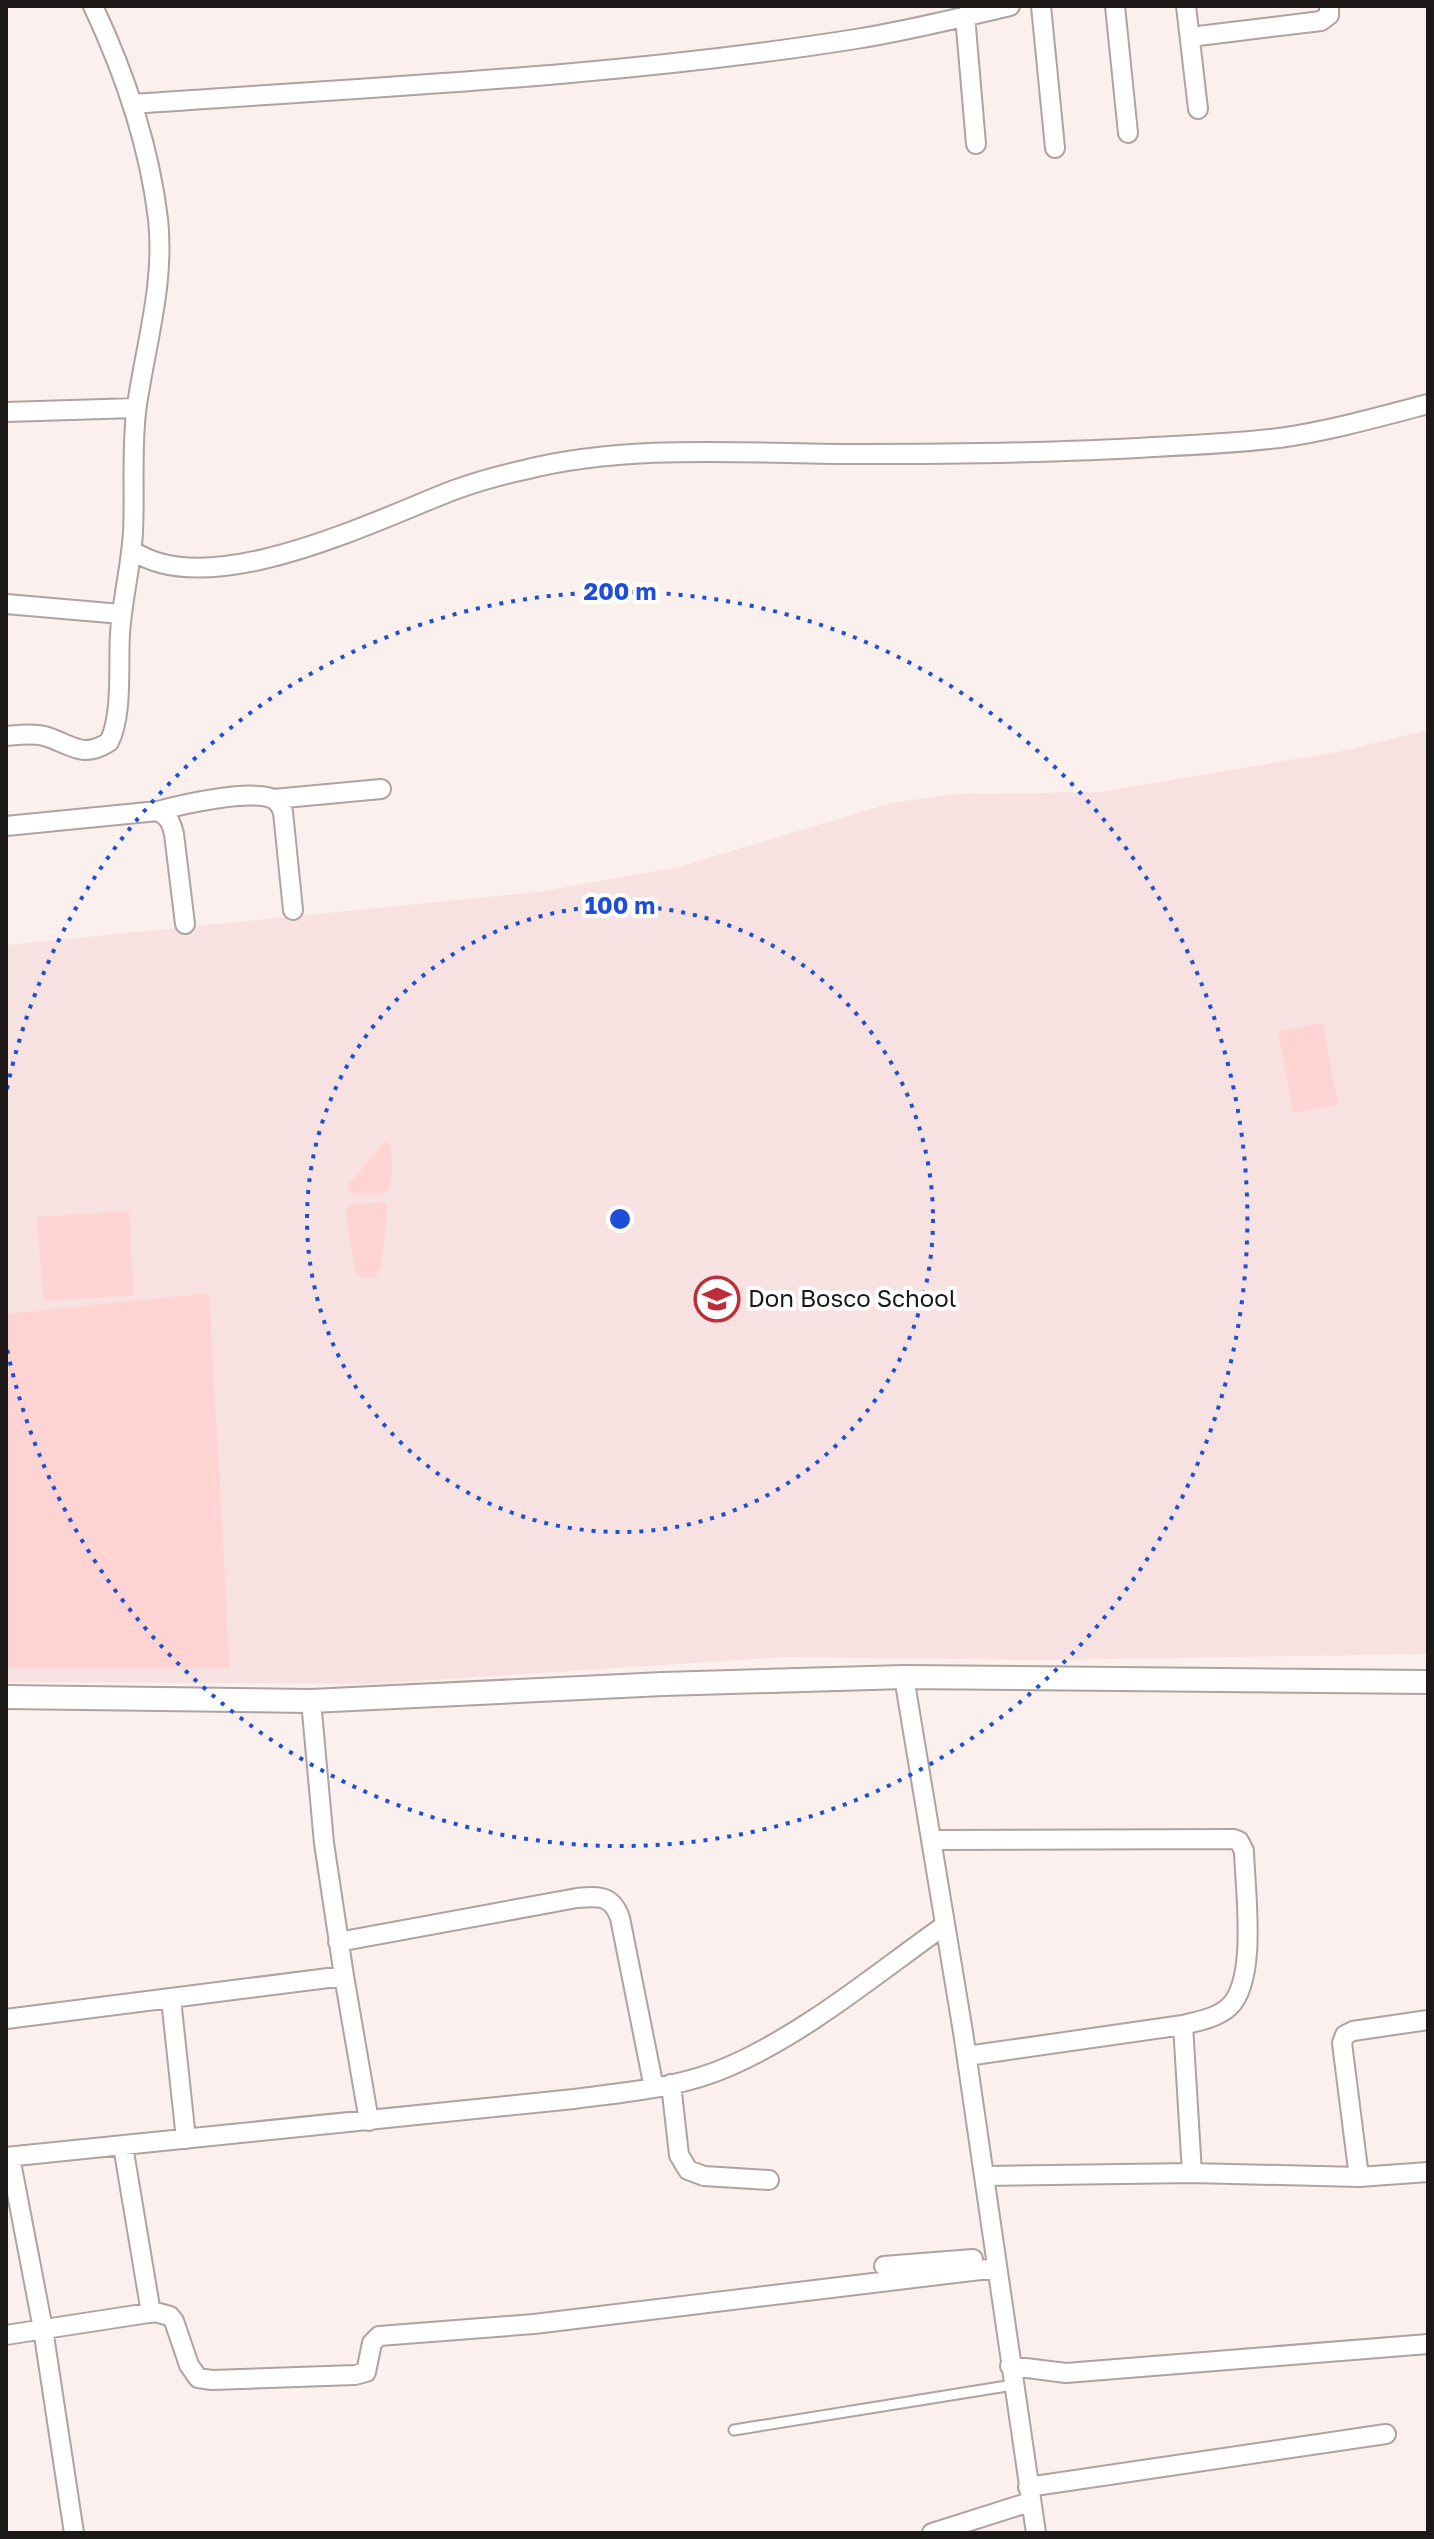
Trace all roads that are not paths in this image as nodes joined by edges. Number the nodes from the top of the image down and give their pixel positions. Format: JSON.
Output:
{"nodes":[{"id":1,"x":93,"y":6,"type":"edge"},
{"id":2,"x":1010,"y":6,"type":"edge"},
{"id":3,"x":1041,"y":6,"type":"edge"},
{"id":4,"x":1115,"y":6,"type":"edge"},
{"id":5,"x":1186,"y":6,"type":"edge"},
{"id":6,"x":1329,"y":6,"type":"edge"},
{"id":7,"x":965,"y":16,"type":"junction"},
{"id":8,"x":1190,"y":37,"type":"junction"},
{"id":9,"x":132,"y":104,"type":"junction"},
{"id":10,"x":1198,"y":109,"type":"dead end"},
{"id":11,"x":1128,"y":133,"type":"dead end"},
{"id":12,"x":976,"y":144,"type":"dead end"},
{"id":13,"x":1055,"y":148,"type":"dead end"},
{"id":14,"x":1428,"y":404,"type":"edge"},
{"id":15,"x":136,"y":408,"type":"junction"},
{"id":16,"x":6,"y":412,"type":"edge"},
{"id":17,"x":132,"y":550,"type":"junction"},
{"id":18,"x":6,"y":604,"type":"edge"},
{"id":19,"x":121,"y":614,"type":"junction"},
{"id":20,"x":6,"y":736,"type":"edge"},
{"id":21,"x":381,"y":789,"type":"dead end"},
{"id":22,"x":274,"y":799,"type":"junction"},
{"id":23,"x":158,"y":811,"type":"junction"},
{"id":24,"x":6,"y":826,"type":"edge"},
{"id":25,"x":293,"y":910,"type":"dead end"},
{"id":26,"x":185,"y":924,"type":"dead end"},
{"id":27,"x":904,"y":1677,"type":"junction"},
{"id":28,"x":1428,"y":1682,"type":"edge"},
{"id":29,"x":6,"y":1697,"type":"edge"},
{"id":30,"x":311,"y":1701,"type":"junction"},
{"id":31,"x":932,"y":1840,"type":"junction"},
{"id":32,"x":945,"y":1925,"type":"junction"},
{"id":33,"x":338,"y":1942,"type":"junction"},
{"id":34,"x":344,"y":1976,"type":"junction"},
{"id":35,"x":171,"y":1999,"type":"junction"},
{"id":36,"x":6,"y":2019,"type":"edge"},
{"id":37,"x":1428,"y":2020,"type":"edge"},
{"id":38,"x":1183,"y":2025,"type":"junction"},
{"id":39,"x":967,"y":2056,"type":"junction"},
{"id":40,"x":662,"y":2086,"type":"junction"},
{"id":41,"x":369,"y":2121,"type":"junction"},
{"id":42,"x":186,"y":2139,"type":"junction"},
{"id":43,"x":123,"y":2146,"type":"junction"},
{"id":44,"x":8,"y":2157,"type":"edge"},
{"id":45,"x":1428,"y":2172,"type":"edge"},
{"id":46,"x":1192,"y":2173,"type":"junction"},
{"id":47,"x":985,"y":2176,"type":"junction"},
{"id":48,"x":1359,"y":2177,"type":"junction"},
{"id":49,"x":769,"y":2180,"type":"dead end"},
{"id":50,"x":996,"y":2263,"type":"junction"},
{"id":51,"x":884,"y":2266,"type":"dead end"},
{"id":52,"x":151,"y":2313,"type":"junction"},
{"id":53,"x":43,"y":2329,"type":"junction"},
{"id":54,"x":6,"y":2335,"type":"edge"},
{"id":55,"x":1428,"y":2344,"type":"edge"},
{"id":56,"x":1010,"y":2366,"type":"junction"},
{"id":57,"x":1013,"y":2385,"type":"junction"},
{"id":58,"x":734,"y":2430,"type":"dead end"},
{"id":59,"x":1386,"y":2434,"type":"dead end"},
{"id":60,"x":1029,"y":2495,"type":"junction"},
{"id":61,"x":74,"y":2533,"type":"edge"},
{"id":62,"x":932,"y":2533,"type":"edge"},
{"id":63,"x":1036,"y":2533,"type":"edge"}],
"edges":[{"from":1,"to":9,"type":"street"},
{"from":2,"to":7,"type":"street"},
{"from":3,"to":13,"type":"street"},
{"from":4,"to":11,"type":"street"},
{"from":5,"to":8,"type":"street"},
{"from":6,"to":8,"type":"street"},
{"from":7,"to":9,"type":"street"},
{"from":7,"to":12,"type":"street"},
{"from":8,"to":10,"type":"street"},
{"from":9,"to":15,"type":"street"},
{"from":14,"to":17,"type":"street"},
{"from":15,"to":16,"type":"street"},
{"from":15,"to":17,"type":"street"},
{"from":17,"to":19,"type":"street"},
{"from":18,"to":19,"type":"street"},
{"from":19,"to":20,"type":"street"},
{"from":21,"to":22,"type":"street"},
{"from":22,"to":23,"type":"street"},
{"from":22,"to":25,"type":"street"},
{"from":23,"to":24,"type":"street"},
{"from":23,"to":26,"type":"street"},
{"from":27,"to":28,"type":"street"},
{"from":27,"to":30,"type":"street"},
{"from":27,"to":31,"type":"street"},
{"from":29,"to":30,"type":"street"},
{"from":30,"to":33,"type":"street"},
{"from":31,"to":32,"type":"street"},
{"from":31,"to":38,"type":"street"},
{"from":32,"to":39,"type":"street"},
{"from":32,"to":40,"type":"street"},
{"from":33,"to":34,"type":"street"},
{"from":33,"to":40,"type":"street"},
{"from":34,"to":35,"type":"street"},
{"from":34,"to":41,"type":"street"},
{"from":35,"to":36,"type":"street"},
{"from":35,"to":42,"type":"street"},
{"from":37,"to":48,"type":"street"},
{"from":38,"to":39,"type":"street"},
{"from":38,"to":46,"type":"street"},
{"from":39,"to":47,"type":"street"},
{"from":40,"to":41,"type":"street"},
{"from":40,"to":49,"type":"street"},
{"from":41,"to":42,"type":"street"},
{"from":42,"to":43,"type":"street"},
{"from":43,"to":44,"type":"street"},
{"from":43,"to":52,"type":"street"},
{"from":44,"to":53,"type":"street"},
{"from":45,"to":48,"type":"street"},
{"from":46,"to":47,"type":"street"},
{"from":46,"to":48,"type":"street"},
{"from":47,"to":50,"type":"street"},
{"from":50,"to":51,"type":"street"},
{"from":50,"to":52,"type":"street"},
{"from":50,"to":56,"type":"street"},
{"from":52,"to":53,"type":"street"},
{"from":53,"to":54,"type":"street"},
{"from":53,"to":61,"type":"street"},
{"from":55,"to":56,"type":"street"},
{"from":56,"to":57,"type":"street"},
{"from":57,"to":58,"type":"lane"},
{"from":57,"to":60,"type":"street"},
{"from":59,"to":60,"type":"street"},
{"from":60,"to":62,"type":"street"},
{"from":60,"to":63,"type":"street"}]}
